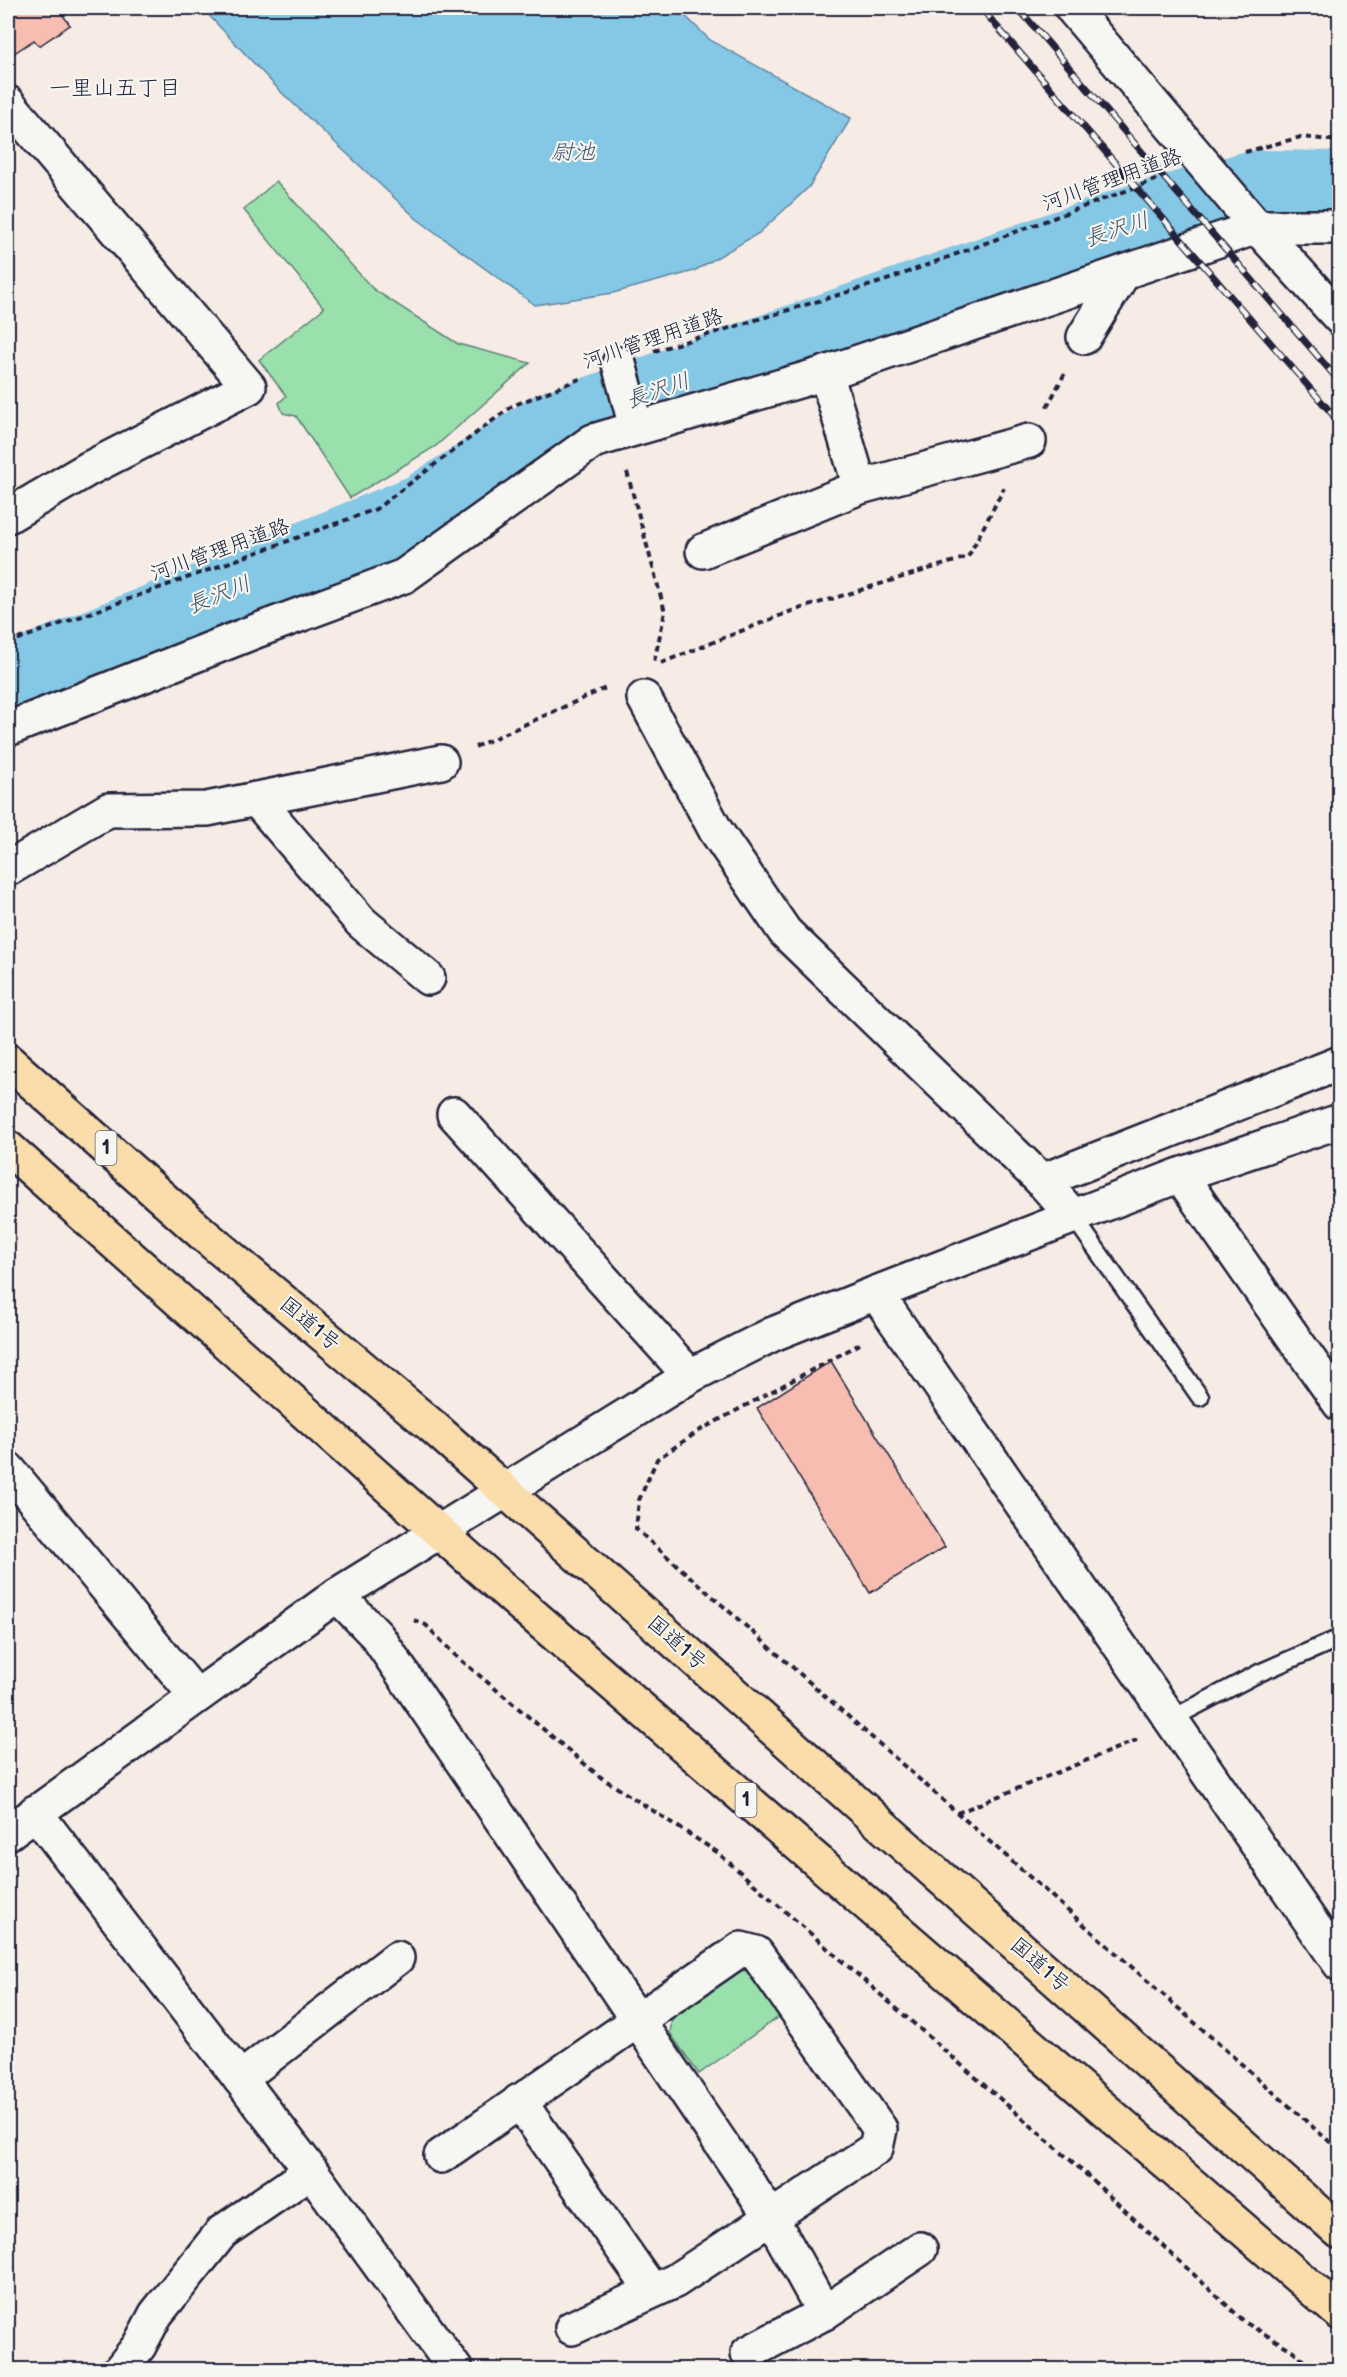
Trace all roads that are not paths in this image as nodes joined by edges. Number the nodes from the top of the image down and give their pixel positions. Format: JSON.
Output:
{"nodes":[{"id":1,"x":1072,"y":8,"type":"edge"},
{"id":2,"x":8,"y":103,"type":"edge"},
{"id":3,"x":1257,"y":227,"type":"junction"},
{"id":4,"x":1340,"y":227,"type":"edge"},
{"id":5,"x":1124,"y":272,"type":"junction"},
{"id":6,"x":1340,"y":318,"type":"edge"},
{"id":7,"x":1084,"y":337,"type":"road end"},
{"id":8,"x":619,"y":366,"type":"road end"},
{"id":9,"x":826,"y":373,"type":"junction"},
{"id":10,"x":629,"y":428,"type":"junction"},
{"id":11,"x":1029,"y":441,"type":"road end"},
{"id":12,"x":860,"y":487,"type":"junction"},
{"id":13,"x":13,"y":502,"type":"edge"},
{"id":14,"x":703,"y":551,"type":"dead end"},
{"id":15,"x":644,"y":698,"type":"dead end"},
{"id":16,"x":8,"y":729,"type":"edge"},
{"id":17,"x":441,"y":762,"type":"road end"},
{"id":18,"x":256,"y":799,"type":"junction"},
{"id":19,"x":8,"y":869,"type":"edge"},
{"id":20,"x":428,"y":978,"type":"dead end"},
{"id":21,"x":8,"y":1061,"type":"edge"},
{"id":22,"x":1340,"y":1063,"type":"edge"},
{"id":23,"x":454,"y":1114,"type":"dead end"},
{"id":24,"x":1336,"y":1128,"type":"edge"},
{"id":25,"x":8,"y":1148,"type":"edge"},
{"id":26,"x":1180,"y":1175,"type":"junction"},
{"id":27,"x":1042,"y":1181,"type":"junction"},
{"id":28,"x":1073,"y":1216,"type":"junction"},
{"id":29,"x":876,"y":1293,"type":"junction"},
{"id":30,"x":690,"y":1376,"type":"junction"},
{"id":31,"x":1200,"y":1397,"type":"dead end"},
{"id":32,"x":1340,"y":1404,"type":"edge"},
{"id":33,"x":8,"y":1468,"type":"edge"},
{"id":34,"x":504,"y":1491,"type":"junction"},
{"id":35,"x":440,"y":1531,"type":"junction"},
{"id":36,"x":337,"y":1595,"type":"junction"},
{"id":37,"x":1340,"y":1638,"type":"edge"},
{"id":38,"x":196,"y":1696,"type":"junction"},
{"id":39,"x":1171,"y":1719,"type":"junction"},
{"id":40,"x":35,"y":1812,"type":"junction"},
{"id":41,"x":8,"y":1833,"type":"edge"},
{"id":42,"x":397,"y":1958,"type":"dead end"},
{"id":43,"x":1340,"y":1964,"type":"edge"},
{"id":44,"x":638,"y":2020,"type":"junction"},
{"id":45,"x":240,"y":2079,"type":"junction"},
{"id":46,"x":519,"y":2101,"type":"junction"},
{"id":47,"x":441,"y":2156,"type":"dead end"},
{"id":48,"x":311,"y":2171,"type":"junction"},
{"id":49,"x":771,"y":2217,"type":"junction"},
{"id":50,"x":1340,"y":2232,"type":"edge"},
{"id":51,"x":920,"y":2249,"type":"dead end"},
{"id":52,"x":652,"y":2291,"type":"junction"},
{"id":53,"x":824,"y":2313,"type":"junction"},
{"id":54,"x":1340,"y":2313,"type":"edge"},
{"id":55,"x":572,"y":2328,"type":"dead end"},
{"id":56,"x":748,"y":2353,"type":"dead end"},
{"id":57,"x":139,"y":2362,"type":"edge"},
{"id":58,"x":456,"y":2370,"type":"edge"}],
"edges":[{"from":1,"to":3,"type":"street"},
{"from":2,"to":13,"type":"street"},
{"from":3,"to":4,"type":"street"},
{"from":3,"to":5,"type":"street"},
{"from":3,"to":6,"type":"street"},
{"from":5,"to":7,"type":"street"},
{"from":5,"to":9,"type":"street"},
{"from":8,"to":10,"type":"street"},
{"from":9,"to":10,"type":"street"},
{"from":9,"to":12,"type":"street"},
{"from":10,"to":16,"type":"street"},
{"from":11,"to":12,"type":"street"},
{"from":12,"to":14,"type":"street"},
{"from":15,"to":27,"type":"street"},
{"from":17,"to":18,"type":"street"},
{"from":18,"to":19,"type":"street"},
{"from":18,"to":20,"type":"street"},
{"from":21,"to":34,"type":"highway","name":"国道1号","number":"1"},
{"from":22,"to":27,"type":"street"},
{"from":23,"to":30,"type":"street"},
{"from":24,"to":26,"type":"street"},
{"from":25,"to":35,"type":"highway","number":"1"},
{"from":26,"to":28,"type":"street"},
{"from":26,"to":32,"type":"street"},
{"from":27,"to":28,"type":"street"},
{"from":28,"to":29,"type":"street"},
{"from":28,"to":31,"type":"lane"},
{"from":29,"to":30,"type":"street"},
{"from":29,"to":39,"type":"street"},
{"from":30,"to":34,"type":"street"},
{"from":33,"to":38,"type":"street"},
{"from":34,"to":35,"type":"street"},
{"from":34,"to":50,"type":"highway","name":"国道1号","number":"1"},
{"from":35,"to":36,"type":"street"},
{"from":35,"to":54,"type":"highway","number":"1"},
{"from":36,"to":38,"type":"street"},
{"from":36,"to":44,"type":"street"},
{"from":37,"to":39,"type":"lane"},
{"from":38,"to":40,"type":"street"},
{"from":39,"to":43,"type":"street"},
{"from":40,"to":41,"type":"street"},
{"from":40,"to":45,"type":"street"},
{"from":42,"to":45,"type":"street"},
{"from":44,"to":46,"type":"street"},
{"from":44,"to":49,"type":"street"},
{"from":44,"to":49,"type":"street"},
{"from":45,"to":48,"type":"street"},
{"from":46,"to":47,"type":"street"},
{"from":46,"to":52,"type":"street"},
{"from":48,"to":57,"type":"street"},
{"from":48,"to":58,"type":"street"},
{"from":49,"to":52,"type":"street"},
{"from":49,"to":53,"type":"street"},
{"from":51,"to":53,"type":"street"},
{"from":52,"to":55,"type":"street"},
{"from":53,"to":56,"type":"street"}]}
